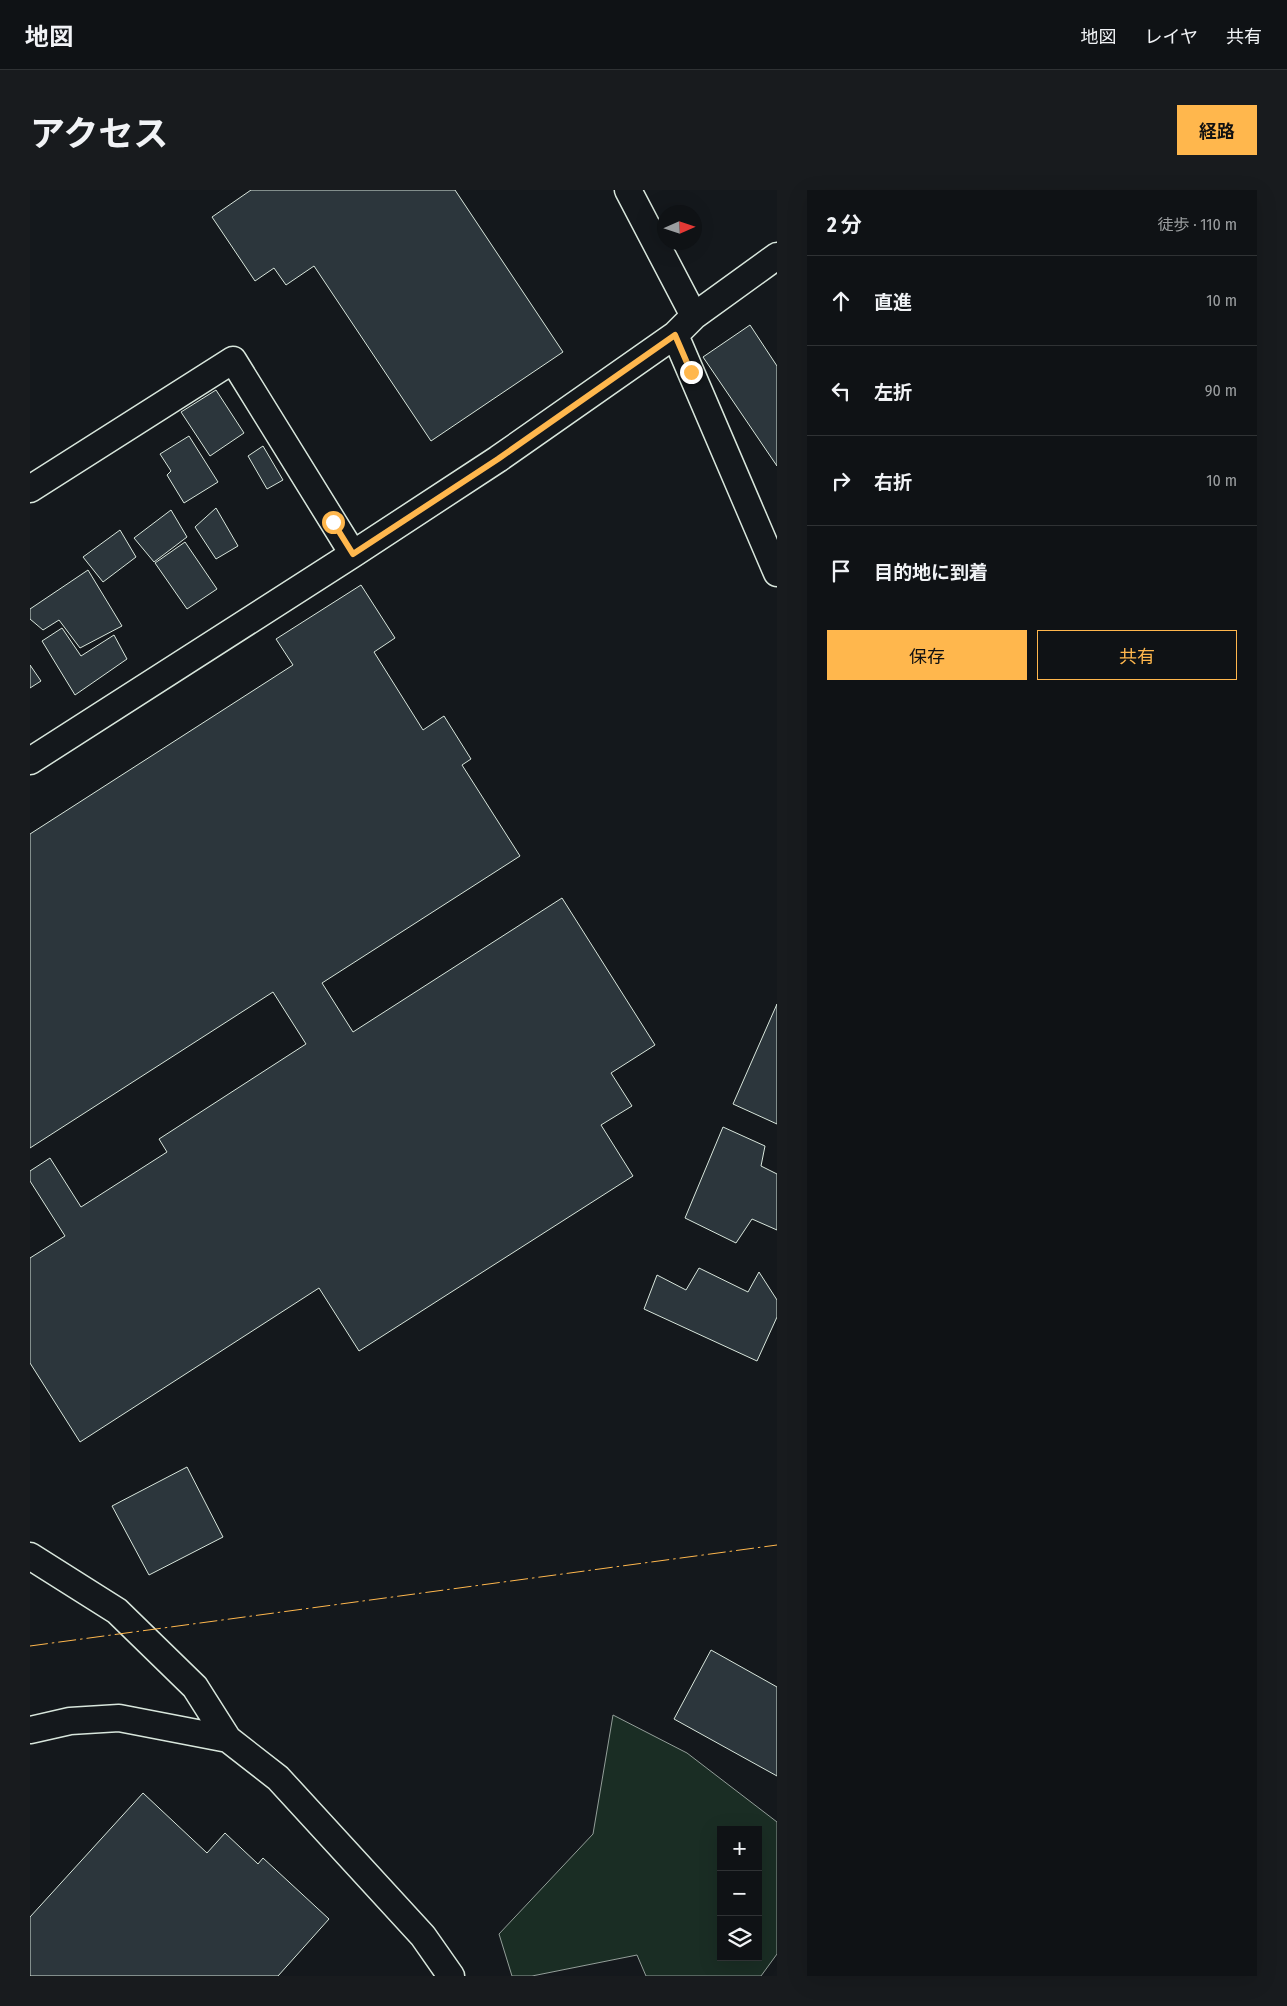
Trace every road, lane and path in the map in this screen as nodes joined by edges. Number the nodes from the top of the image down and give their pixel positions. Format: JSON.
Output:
{"nodes":[{"id":1,"x":628,"y":190,"type":"edge"},
{"id":2,"x":777,"y":256,"type":"edge"},
{"id":3,"x":694,"y":316,"type":"junction"},
{"id":4,"x":675,"y":335,"type":"junction"},
{"id":5,"x":30,"y":489,"type":"edge"},
{"id":6,"x":353,"y":554,"type":"junction"},
{"id":7,"x":777,"y":573,"type":"edge"},
{"id":8,"x":30,"y":760,"type":"edge"},
{"id":9,"x":30,"y":1556,"type":"edge"},
{"id":10,"x":30,"y":1730,"type":"edge"},
{"id":11,"x":228,"y":1740,"type":"junction"},
{"id":12,"x":451,"y":1976,"type":"edge"}],
"edges":[{"from":1,"to":3,"type":"street"},
{"from":2,"to":3,"type":"street"},
{"from":3,"to":4,"type":"street"},
{"from":4,"to":6,"type":"street"},
{"from":4,"to":7,"type":"street"},
{"from":5,"to":6,"type":"street"},
{"from":6,"to":8,"type":"street"},
{"from":9,"to":11,"type":"street"},
{"from":10,"to":11,"type":"street"},
{"from":11,"to":12,"type":"street"}]}
